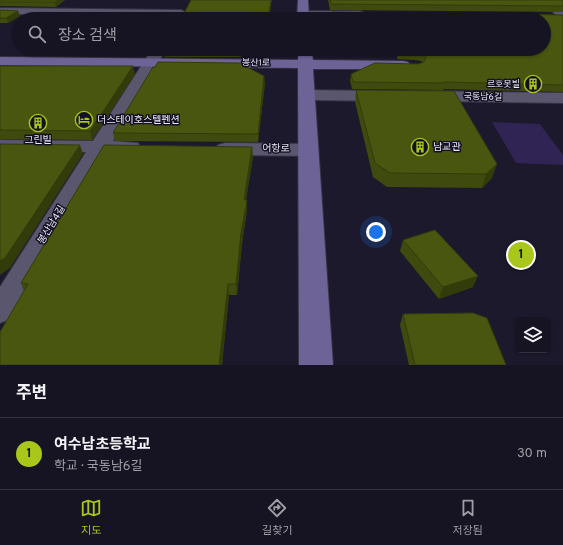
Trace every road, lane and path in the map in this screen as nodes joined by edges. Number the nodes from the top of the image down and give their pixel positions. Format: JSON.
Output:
{"nodes":[{"id":1,"x":303,"y":0,"type":"edge"},
{"id":2,"x":542,"y":0,"type":"edge"},
{"id":3,"x":0,"y":11,"type":"edge"},
{"id":4,"x":90,"y":12,"type":"edge"},
{"id":5,"x":303,"y":12,"type":"edge"},
{"id":6,"x":551,"y":16,"type":"edge"},
{"id":7,"x":563,"y":16,"type":"edge"},
{"id":8,"x":155,"y":56,"type":"edge"},
{"id":9,"x":305,"y":56,"type":"edge"},
{"id":10,"x":0,"y":61,"type":"edge"},
{"id":11,"x":416,"y":65,"type":"edge"},
{"id":12,"x":306,"y":95,"type":"junction"},
{"id":13,"x":563,"y":98,"type":"edge"},
{"id":14,"x":0,"y":146,"type":"edge"},
{"id":15,"x":100,"y":147,"type":"junction"},
{"id":16,"x":146,"y":148,"type":"edge"},
{"id":17,"x":208,"y":148,"type":"edge"},
{"id":18,"x":308,"y":150,"type":"junction"},
{"id":19,"x":2,"y":306,"type":"edge"},
{"id":20,"x":316,"y":365,"type":"edge"}],
"edges":[{"from":1,"to":5,"type":"street"},
{"from":2,"to":7,"type":"street"},
{"from":3,"to":4,"type":"street"},
{"from":6,"to":7,"type":"street"},
{"from":8,"to":9,"type":"street","name":"봉산1로"},
{"from":8,"to":10,"type":"street","name":"봉산1로"},
{"from":8,"to":15,"type":"street","name":"봉산남4길"},
{"from":9,"to":11,"type":"street","name":"봉산1로"},
{"from":9,"to":12,"type":"street"},
{"from":12,"to":13,"type":"street","name":"국동남6길"},
{"from":12,"to":18,"type":"street"},
{"from":14,"to":15,"type":"street"},
{"from":15,"to":16,"type":"street"},
{"from":15,"to":19,"type":"street","name":"봉산남4길"},
{"from":17,"to":18,"type":"street","name":"어항로"},
{"from":18,"to":20,"type":"street"}]}
